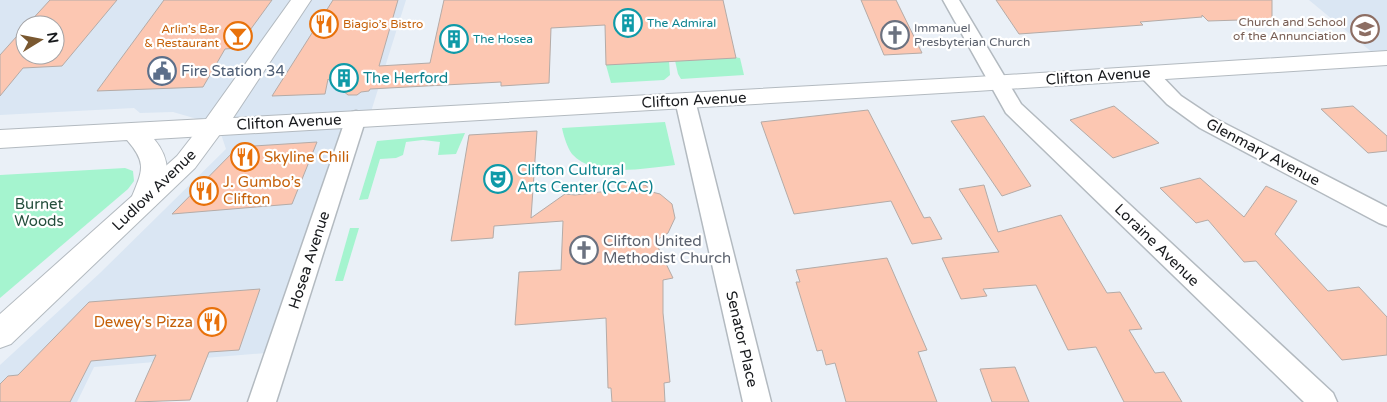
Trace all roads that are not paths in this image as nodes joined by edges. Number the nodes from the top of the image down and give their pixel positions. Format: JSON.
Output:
{"nodes":[{"id":1,"x":301,"y":0,"type":"edge"},
{"id":2,"x":951,"y":0,"type":"edge"},
{"id":3,"x":1387,"y":58,"type":"edge"},
{"id":4,"x":1148,"y":73,"type":"junction"},
{"id":5,"x":998,"y":82,"type":"junction"},
{"id":6,"x":685,"y":100,"type":"junction"},
{"id":7,"x":356,"y":118,"type":"junction"},
{"id":8,"x":214,"y":126,"type":"junction"},
{"id":9,"x":133,"y":131,"type":"junction"},
{"id":10,"x":0,"y":139,"type":"edge"},
{"id":11,"x":145,"y":199,"type":"junction"},
{"id":12,"x":1387,"y":217,"type":"edge"},
{"id":13,"x":0,"y":334,"type":"edge"},
{"id":14,"x":262,"y":402,"type":"edge"},
{"id":15,"x":757,"y":402,"type":"edge"},
{"id":16,"x":1323,"y":402,"type":"edge"}],
"edges":[{"from":1,"to":8,"type":"main road","name":"Ludlow Avenue"},
{"from":2,"to":5,"type":"street","name":"Loraine Avenue"},
{"from":3,"to":4,"type":"main road","name":"Clifton Avenue"},
{"from":4,"to":5,"type":"main road","name":"Clifton Avenue"},
{"from":4,"to":12,"type":"street","name":"Glenmary Avenue"},
{"from":5,"to":6,"type":"main road","name":"Clifton Avenue"},
{"from":5,"to":16,"type":"street","name":"Loraine Avenue"},
{"from":6,"to":7,"type":"main road","name":"Clifton Avenue"},
{"from":6,"to":15,"type":"street","name":"Senator Place"},
{"from":7,"to":8,"type":"main road","name":"Clifton Avenue"},
{"from":7,"to":14,"type":"street","name":"Hosea Avenue"},
{"from":8,"to":9,"type":"main road","name":"Clifton Avenue"},
{"from":8,"to":11,"type":"main road","name":"Ludlow Avenue"},
{"from":9,"to":10,"type":"main road","name":"Clifton Avenue"},
{"from":9,"to":11,"type":"main road"},
{"from":11,"to":13,"type":"main road","name":"Ludlow Avenue"}]}
